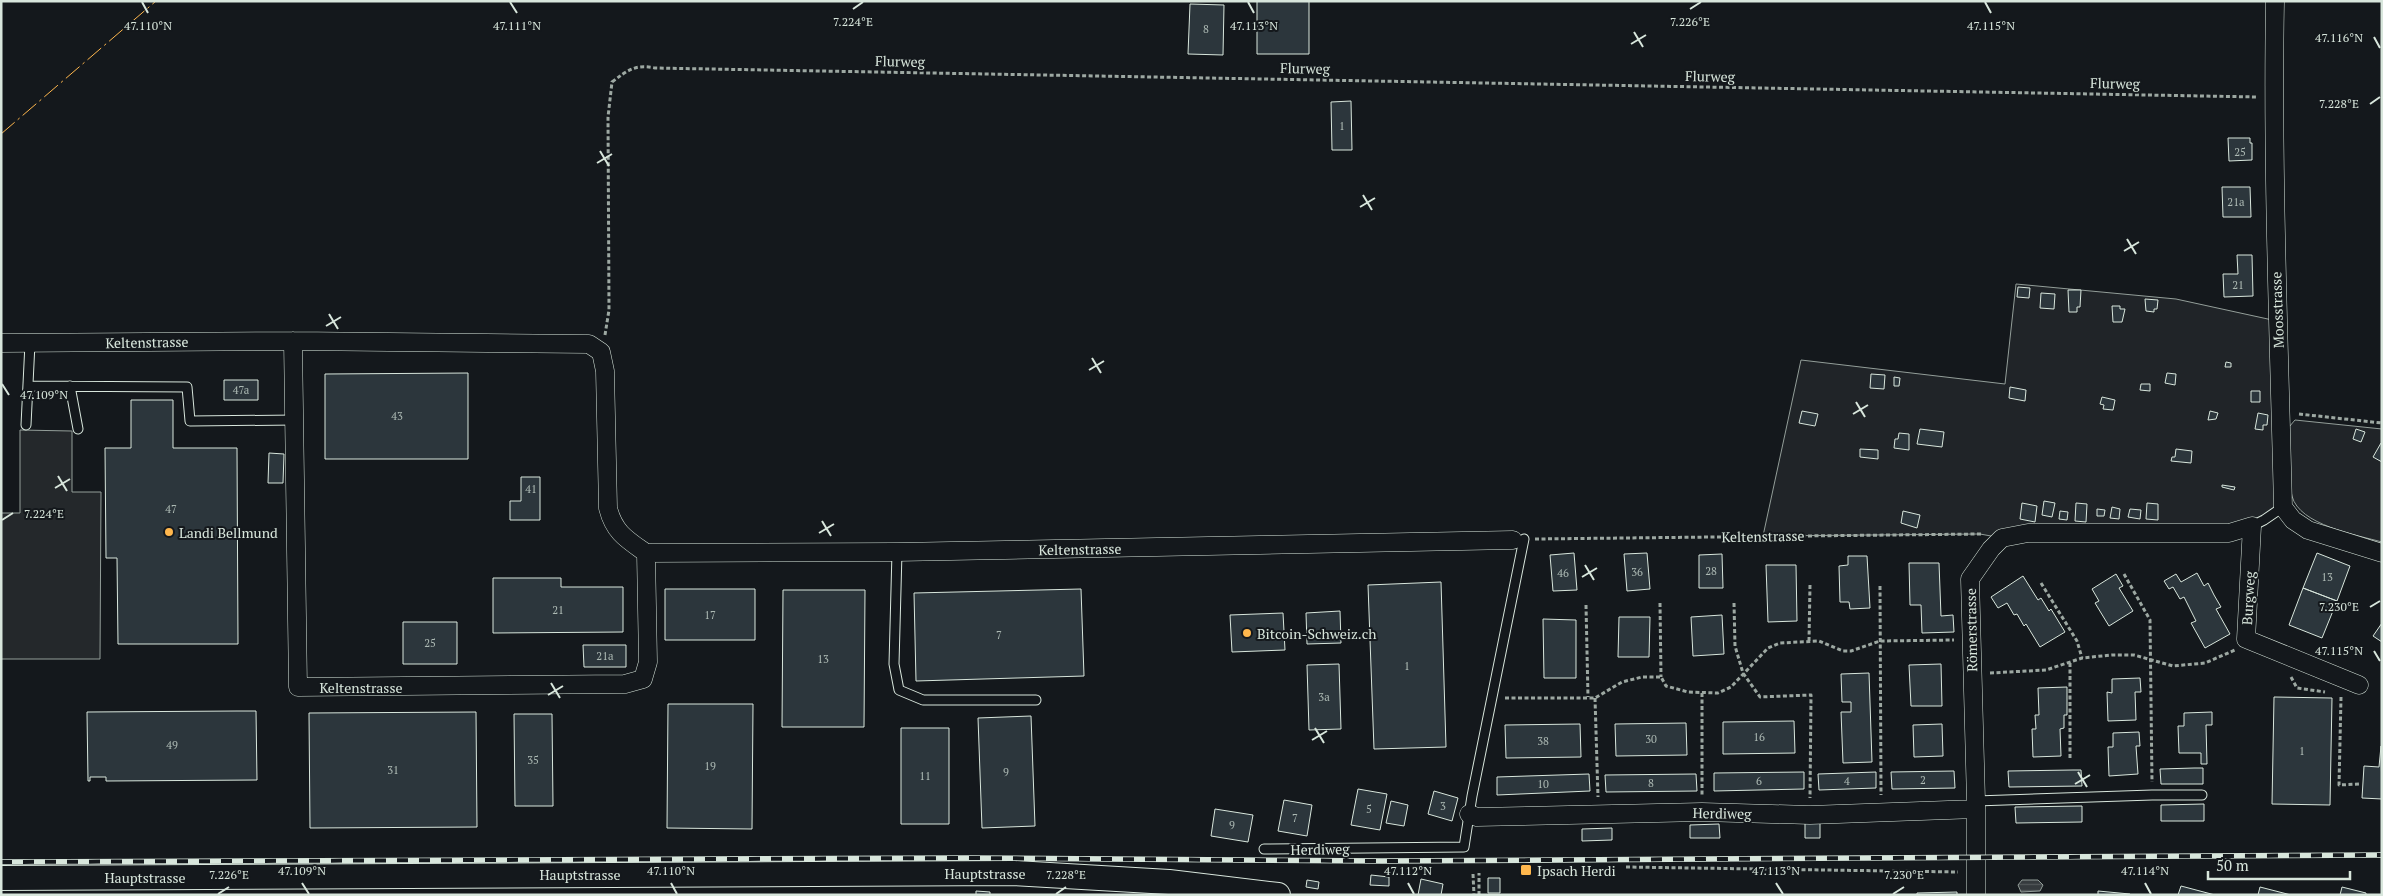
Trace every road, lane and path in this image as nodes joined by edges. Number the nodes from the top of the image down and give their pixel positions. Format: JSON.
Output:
{"nodes":[{"id":1,"x":2275,"y":1,"type":"edge"},
{"id":2,"x":2273,"y":98,"type":"junction"},
{"id":3,"x":293,"y":341,"type":"junction"},
{"id":4,"x":1,"y":343,"type":"edge"},
{"id":5,"x":30,"y":343,"type":"junction"},
{"id":6,"x":601,"y":352,"type":"junction"},
{"id":7,"x":29,"y":386,"type":"junction"},
{"id":8,"x":70,"y":386,"type":"junction"},
{"id":9,"x":2281,"y":412,"type":"junction"},
{"id":10,"x":295,"y":420,"type":"junction"},
{"id":11,"x":2382,"y":423,"type":"edge"},
{"id":12,"x":26,"y":425,"type":"dead end"},
{"id":13,"x":78,"y":429,"type":"dead end"},
{"id":14,"x":2283,"y":507,"type":"junction"},
{"id":15,"x":2252,"y":526,"type":"junction"},
{"id":16,"x":2002,"y":538,"type":"junction"},
{"id":17,"x":1518,"y":540,"type":"junction"},
{"id":18,"x":897,"y":552,"type":"junction"},
{"id":19,"x":646,"y":553,"type":"junction"},
{"id":20,"x":2382,"y":553,"type":"edge"},
{"id":21,"x":2124,"y":574,"type":"dead end"},
{"id":22,"x":2041,"y":583,"type":"dead end"},
{"id":23,"x":1810,"y":585,"type":"dead end"},
{"id":24,"x":1880,"y":586,"type":"dead end"},
{"id":25,"x":1660,"y":603,"type":"dead end"},
{"id":26,"x":1734,"y":603,"type":"dead end"},
{"id":27,"x":1586,"y":605,"type":"dead end"},
{"id":28,"x":1971,"y":638,"type":"junction"},
{"id":29,"x":1809,"y":641,"type":"junction"},
{"id":30,"x":1880,"y":641,"type":"junction"},
{"id":31,"x":2252,"y":641,"type":"junction"},
{"id":32,"x":2082,"y":658,"type":"junction"},
{"id":33,"x":2152,"y":659,"type":"junction"},
{"id":34,"x":2070,"y":663,"type":"junction"},
{"id":35,"x":1743,"y":673,"type":"junction"},
{"id":36,"x":1972,"y":673,"type":"junction"},
{"id":37,"x":1661,"y":677,"type":"junction"},
{"id":38,"x":2359,"y":685,"type":"dead end"},
{"id":39,"x":1702,"y":693,"type":"junction"},
{"id":40,"x":2341,"y":694,"type":"dead end"},
{"id":41,"x":1588,"y":697,"type":"junction"},
{"id":42,"x":1492,"y":698,"type":"junction"},
{"id":43,"x":1595,"y":698,"type":"junction"},
{"id":44,"x":1036,"y":700,"type":"dead end"},
{"id":45,"x":2070,"y":758,"type":"dead end"},
{"id":46,"x":2360,"y":784,"type":"dead end"},
{"id":47,"x":2152,"y":794,"type":"junction"},
{"id":48,"x":2202,"y":795,"type":"dead end"},
{"id":49,"x":1976,"y":805,"type":"junction"},
{"id":50,"x":1881,"y":811,"type":"junction"},
{"id":51,"x":1702,"y":812,"type":"junction"},
{"id":52,"x":1469,"y":814,"type":"junction"},
{"id":53,"x":1598,"y":815,"type":"junction"},
{"id":54,"x":1810,"y":815,"type":"junction"},
{"id":55,"x":1264,"y":849,"type":"dead end"},
{"id":56,"x":1626,"y":867,"type":"dead end"},
{"id":57,"x":1976,"y":872,"type":"junction"},
{"id":58,"x":1479,"y":873,"type":"dead end"},
{"id":59,"x":1473,"y":874,"type":"dead end"},
{"id":60,"x":1,"y":878,"type":"edge"},
{"id":61,"x":1278,"y":895,"type":"edge"},
{"id":62,"x":1474,"y":895,"type":"edge"},
{"id":63,"x":1479,"y":895,"type":"edge"},
{"id":64,"x":1976,"y":895,"type":"edge"}],
"edges":[{"from":1,"to":2,"type":"street","name":"Moosstrasse"},
{"from":2,"to":6,"type":"path","name":"Flurweg"},
{"from":2,"to":9,"type":"street","name":"Moosstrasse"},
{"from":3,"to":5,"type":"street","name":"Keltenstrasse"},
{"from":3,"to":6,"type":"street","name":"Keltenstrasse"},
{"from":3,"to":10,"type":"street","name":"Keltenstrasse"},
{"from":4,"to":5,"type":"street","name":"Keltenstrasse"},
{"from":5,"to":7,"type":"lane"},
{"from":6,"to":19,"type":"street"},
{"from":7,"to":8,"type":"lane"},
{"from":7,"to":12,"type":"lane"},
{"from":8,"to":10,"type":"lane"},
{"from":8,"to":13,"type":"lane"},
{"from":9,"to":11,"type":"path"},
{"from":9,"to":14,"type":"street","name":"Moosstrasse"},
{"from":10,"to":19,"type":"street","name":"Keltenstrasse"},
{"from":14,"to":15,"type":"lane"},
{"from":14,"to":20,"type":"street"},
{"from":15,"to":16,"type":"street"},
{"from":15,"to":31,"type":"street","name":"Burgweg"},
{"from":16,"to":17,"type":"path","name":"Keltenstrasse"},
{"from":16,"to":28,"type":"street","name":"Römerstrasse"},
{"from":17,"to":18,"type":"street","name":"Keltenstrasse"},
{"from":17,"to":42,"type":"lane","name":"Herdiweg"},
{"from":18,"to":19,"type":"street","name":"Keltenstrasse"},
{"from":18,"to":44,"type":"lane"},
{"from":21,"to":33,"type":"path"},
{"from":22,"to":32,"type":"path"},
{"from":23,"to":29,"type":"path"},
{"from":24,"to":30,"type":"path"},
{"from":25,"to":37,"type":"path"},
{"from":26,"to":35,"type":"path"},
{"from":27,"to":41,"type":"path"},
{"from":28,"to":30,"type":"path"},
{"from":28,"to":36,"type":"street","name":"Römerstrasse"},
{"from":29,"to":30,"type":"path"},
{"from":29,"to":35,"type":"path"},
{"from":30,"to":50,"type":"path"},
{"from":31,"to":33,"type":"path"},
{"from":31,"to":38,"type":"street","name":"Burgweg"},
{"from":32,"to":33,"type":"path"},
{"from":32,"to":34,"type":"path"},
{"from":33,"to":47,"type":"path"},
{"from":34,"to":36,"type":"path"},
{"from":34,"to":45,"type":"path"},
{"from":35,"to":39,"type":"path"},
{"from":35,"to":54,"type":"path"},
{"from":36,"to":49,"type":"street","name":"Römerstrasse"},
{"from":37,"to":39,"type":"path"},
{"from":37,"to":43,"type":"path"},
{"from":39,"to":51,"type":"path"},
{"from":40,"to":46,"type":"path"},
{"from":41,"to":42,"type":"path"},
{"from":41,"to":43,"type":"path"},
{"from":42,"to":52,"type":"lane","name":"Herdiweg"},
{"from":43,"to":53,"type":"path"},
{"from":47,"to":48,"type":"lane"},
{"from":47,"to":49,"type":"lane"},
{"from":49,"to":50,"type":"street","name":"Herdiweg"},
{"from":49,"to":57,"type":"street","name":"Römerstrasse"},
{"from":50,"to":54,"type":"street","name":"Herdiweg"},
{"from":51,"to":53,"type":"street","name":"Herdiweg"},
{"from":51,"to":54,"type":"street","name":"Herdiweg"},
{"from":52,"to":53,"type":"street","name":"Herdiweg"},
{"from":52,"to":55,"type":"lane","name":"Herdiweg"},
{"from":56,"to":57,"type":"path"},
{"from":57,"to":64,"type":"street","name":"Römerstrasse"},
{"from":58,"to":63,"type":"path"},
{"from":59,"to":62,"type":"path"},
{"from":60,"to":61,"type":"main road","name":"Hauptstrasse"}]}
